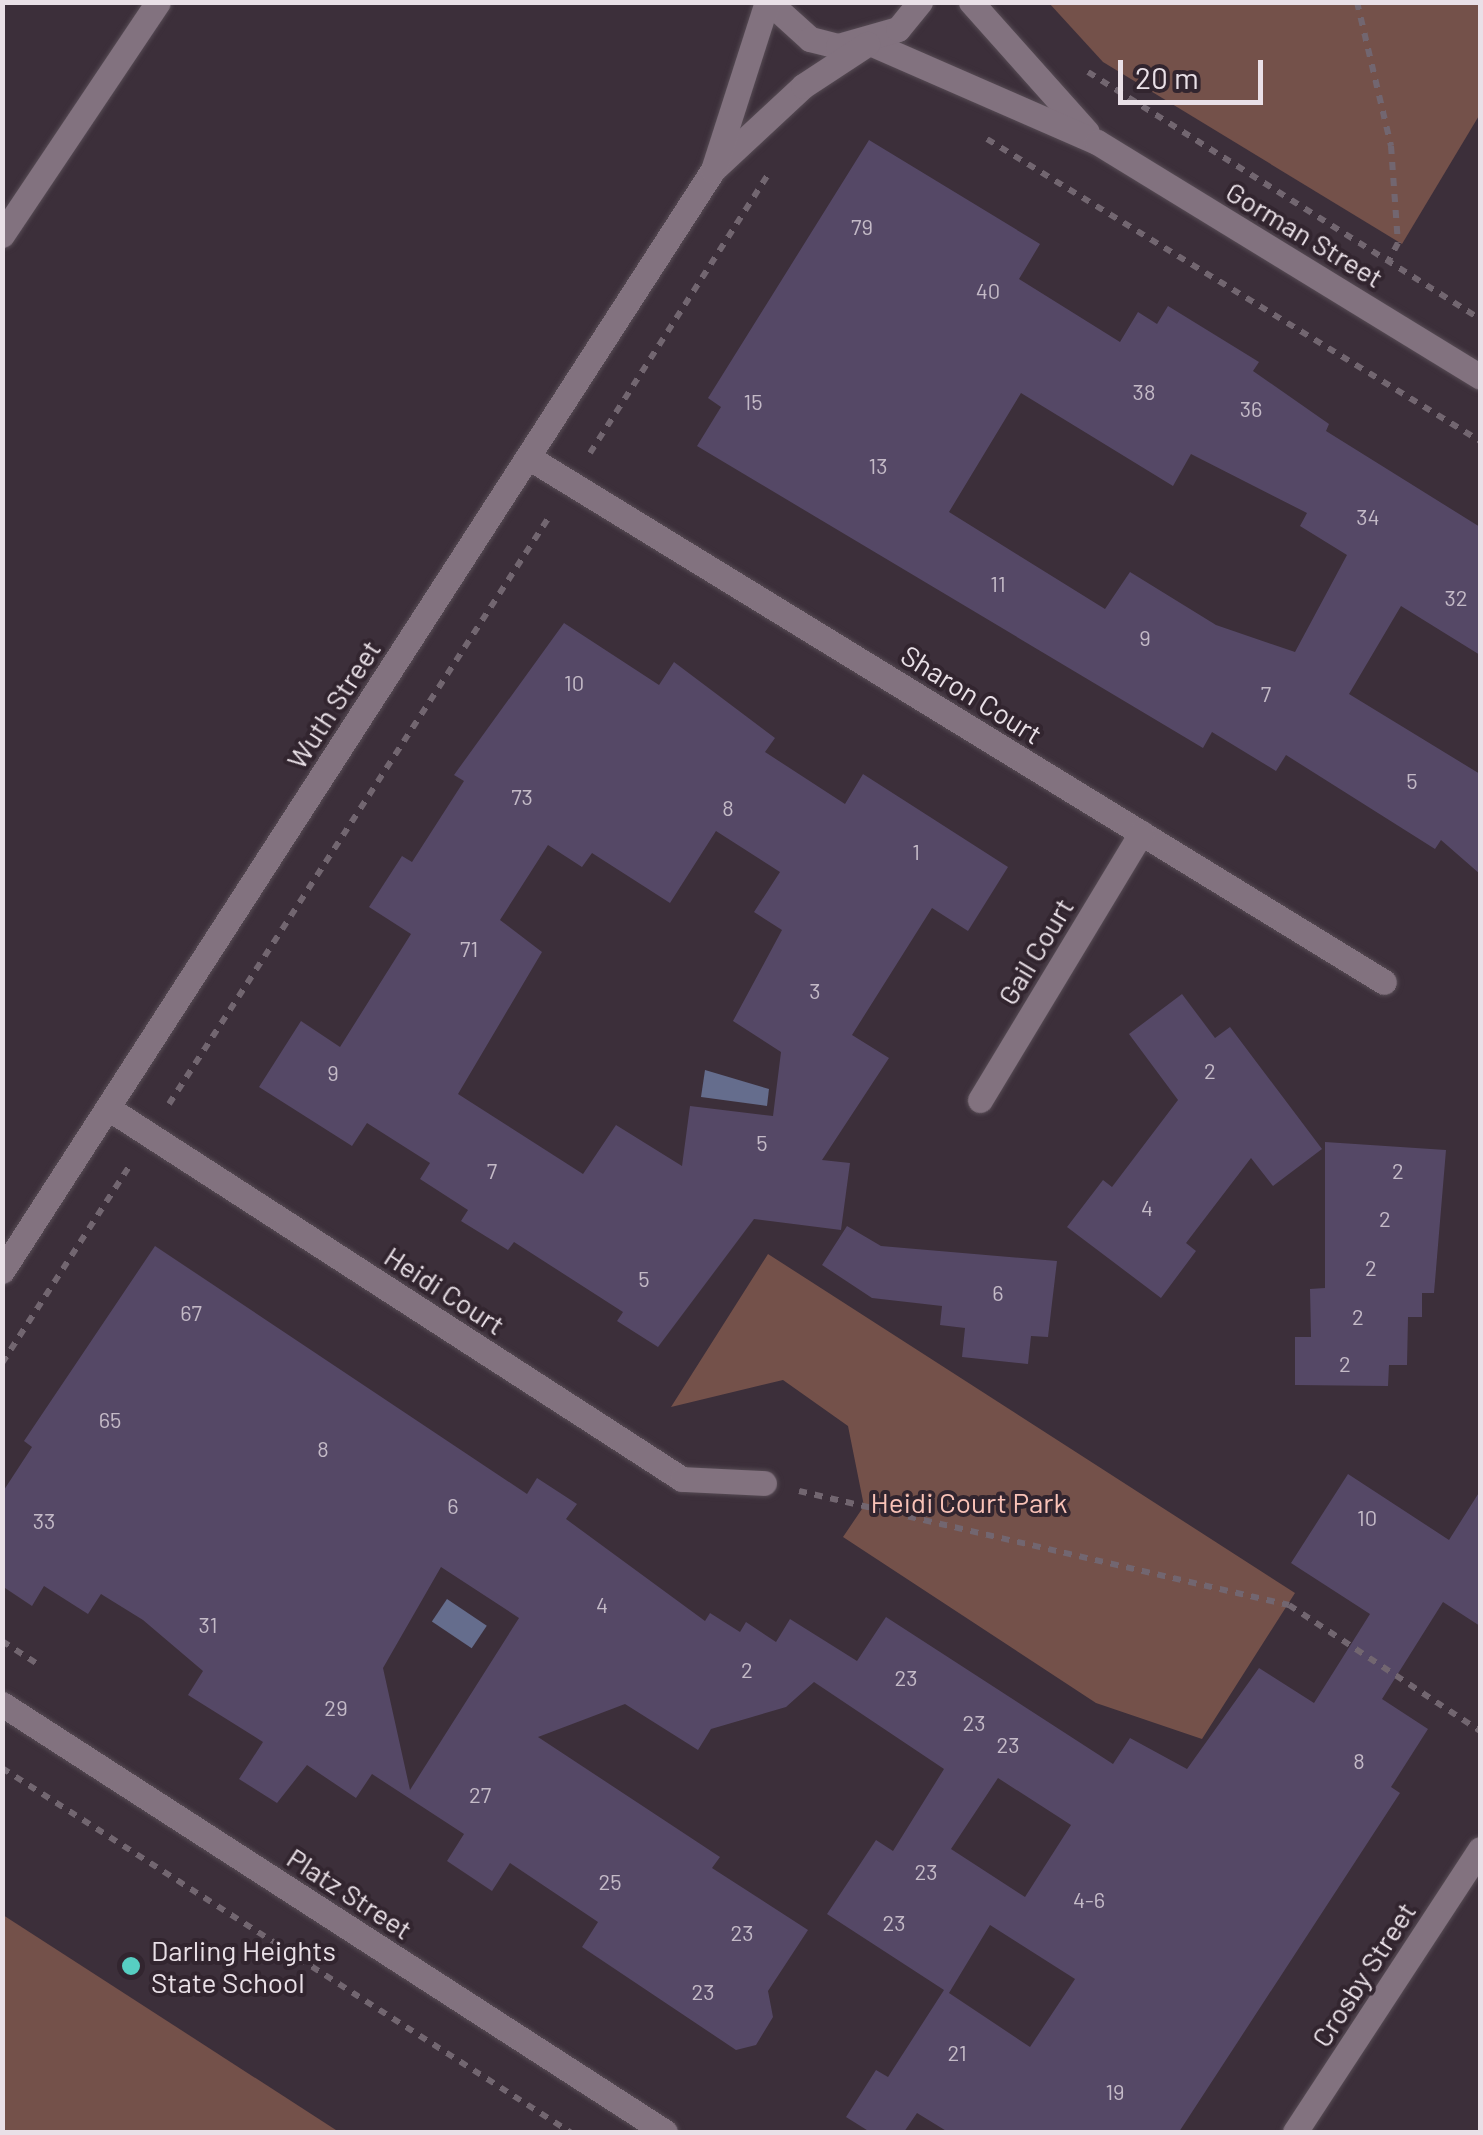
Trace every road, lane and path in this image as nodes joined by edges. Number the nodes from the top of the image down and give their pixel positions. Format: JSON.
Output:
{"nodes":[{"id":1,"x":158,"y":2,"type":"edge"},
{"id":2,"x":768,"y":2,"type":"edge"},
{"id":3,"x":920,"y":2,"type":"edge"},
{"id":4,"x":970,"y":2,"type":"edge"},
{"id":5,"x":1357,"y":2,"type":"edge"},
{"id":6,"x":869,"y":43,"type":"junction"},
{"id":7,"x":1076,"y":59,"type":"dead end"},
{"id":8,"x":976,"y":132,"type":"dead end"},
{"id":9,"x":1098,"y":142,"type":"junction"},
{"id":10,"x":780,"y":156,"type":"dead end"},
{"id":11,"x":713,"y":170,"type":"junction"},
{"id":12,"x":2,"y":235,"type":"edge"},
{"id":13,"x":1388,"y":262,"type":"junction"},
{"id":14,"x":1480,"y":319,"type":"edge"},
{"id":15,"x":1480,"y":377,"type":"edge"},
{"id":16,"x":1480,"y":442,"type":"edge"},
{"id":17,"x":528,"y":457,"type":"junction"},
{"id":18,"x":570,"y":484,"type":"junction"},
{"id":19,"x":1141,"y":833,"type":"junction"},
{"id":20,"x":1384,"y":982,"type":"dead end"},
{"id":21,"x":980,"y":1100,"type":"dead end"},
{"id":22,"x":108,"y":1108,"type":"junction"},
{"id":23,"x":150,"y":1135,"type":"junction"},
{"id":24,"x":2,"y":1271,"type":"edge"},
{"id":25,"x":2,"y":1363,"type":"edge"},
{"id":26,"x":764,"y":1483,"type":"joint"},
{"id":27,"x":2,"y":1641,"type":"edge"},
{"id":28,"x":36,"y":1663,"type":"dead end"},
{"id":29,"x":2,"y":1704,"type":"edge"},
{"id":30,"x":1480,"y":1731,"type":"edge"},
{"id":31,"x":2,"y":1768,"type":"edge"},
{"id":32,"x":1480,"y":1849,"type":"edge"},
{"id":33,"x":570,"y":2132,"type":"edge"},
{"id":34,"x":665,"y":2132,"type":"edge"},
{"id":35,"x":1295,"y":2132,"type":"edge"}],
"edges":[{"from":1,"to":12,"type":"street"},
{"from":2,"to":6,"type":"street","name":"Gorman Street"},
{"from":2,"to":11,"type":"street","name":"Wuth Street"},
{"from":3,"to":6,"type":"street","name":"Wuth Street"},
{"from":4,"to":9,"type":"street","name":"Gorman Street"},
{"from":5,"to":13,"type":"path"},
{"from":6,"to":9,"type":"street","name":"Gorman Street"},
{"from":6,"to":11,"type":"street","name":"Wuth Street"},
{"from":7,"to":13,"type":"path"},
{"from":8,"to":16,"type":"path"},
{"from":9,"to":15,"type":"street","name":"Gorman Street"},
{"from":10,"to":18,"type":"path"},
{"from":11,"to":17,"type":"street","name":"Wuth Street"},
{"from":13,"to":14,"type":"path"},
{"from":17,"to":18,"type":"street","name":"Sharon Court"},
{"from":17,"to":22,"type":"street","name":"Wuth Street"},
{"from":18,"to":19,"type":"street","name":"Sharon Court"},
{"from":18,"to":23,"type":"path"},
{"from":19,"to":20,"type":"street","name":"Sharon Court"},
{"from":19,"to":21,"type":"street","name":"Gail Court"},
{"from":22,"to":23,"type":"street","name":"Heidi Court"},
{"from":22,"to":24,"type":"street","name":"Wuth Street"},
{"from":23,"to":25,"type":"path"},
{"from":23,"to":26,"type":"street","name":"Heidi Court"},
{"from":26,"to":30,"type":"path"},
{"from":27,"to":28,"type":"path"},
{"from":29,"to":34,"type":"street","name":"Platz Street"},
{"from":31,"to":33,"type":"path"},
{"from":32,"to":35,"type":"street","name":"Crosby Street"}]}
